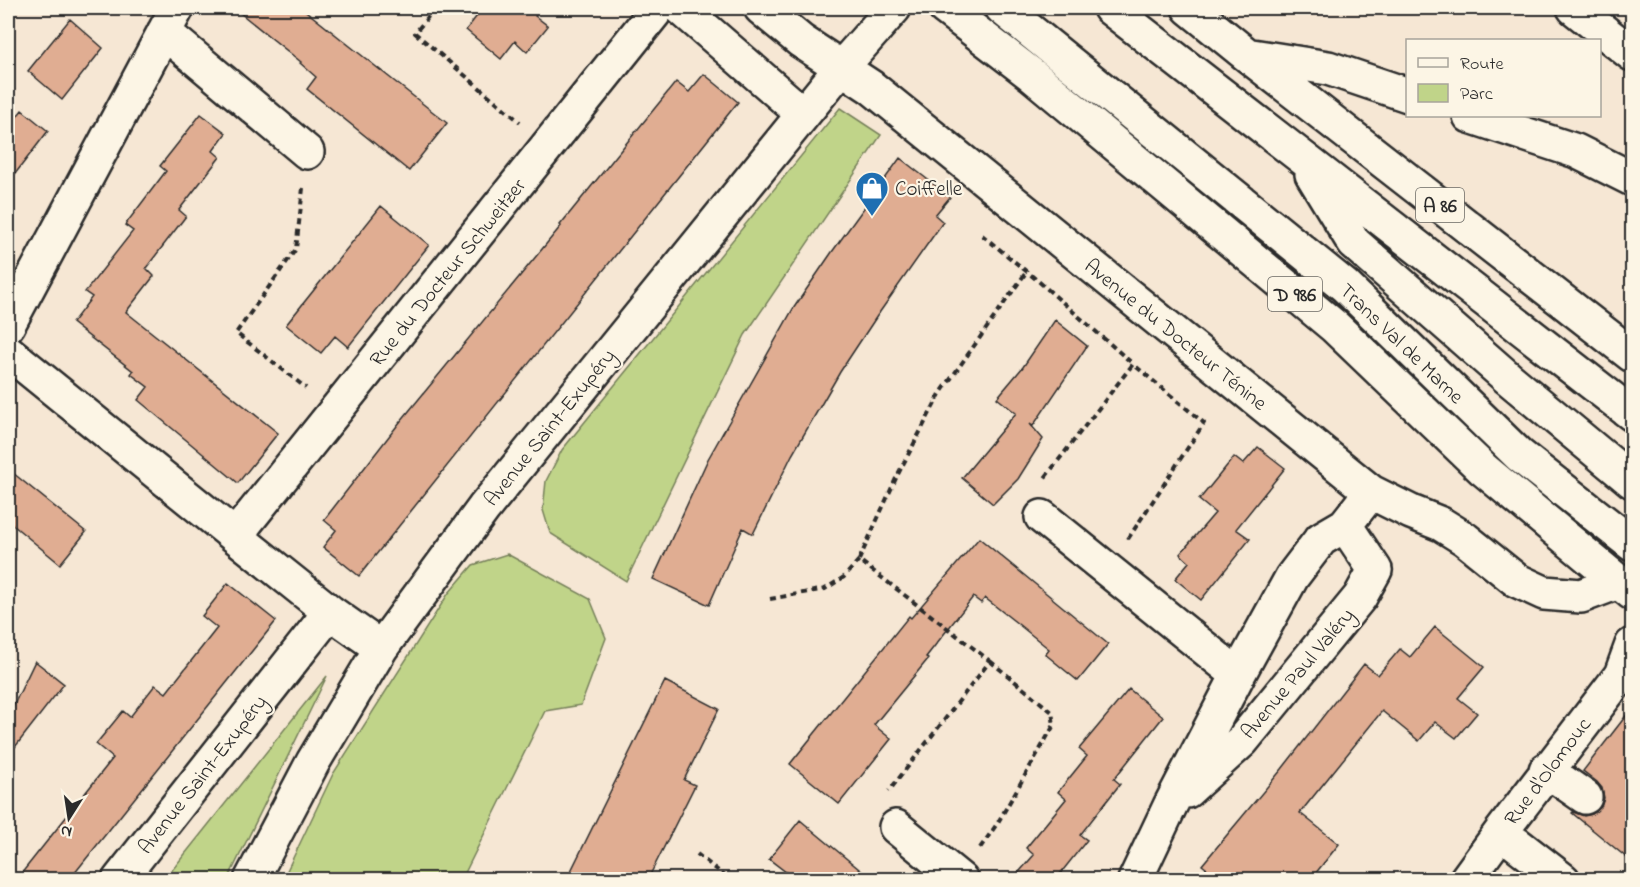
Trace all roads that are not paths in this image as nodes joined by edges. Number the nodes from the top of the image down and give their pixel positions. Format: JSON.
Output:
{"nodes":[{"id":1,"x":658,"y":8,"type":"edge"},
{"id":2,"x":681,"y":8,"type":"edge"},
{"id":3,"x":761,"y":8,"type":"edge"},
{"id":4,"x":894,"y":8,"type":"edge"},
{"id":5,"x":945,"y":8,"type":"edge"},
{"id":6,"x":1002,"y":8,"type":"edge"},
{"id":7,"x":1110,"y":8,"type":"edge"},
{"id":8,"x":1190,"y":8,"type":"edge"},
{"id":9,"x":1574,"y":8,"type":"edge"},
{"id":10,"x":171,"y":20,"type":"edge"},
{"id":11,"x":1632,"y":54,"type":"edge"},
{"id":12,"x":1247,"y":55,"type":"junction"},
{"id":13,"x":841,"y":68,"type":"junction"},
{"id":14,"x":1406,"y":95,"type":"edge"},
{"id":15,"x":803,"y":114,"type":"junction"},
{"id":16,"x":1473,"y":117,"type":"edge"},
{"id":17,"x":307,"y":152,"type":"road end"},
{"id":18,"x":1301,"y":157,"type":"junction"},
{"id":19,"x":1632,"y":178,"type":"edge"},
{"id":20,"x":8,"y":325,"type":"edge"},
{"id":21,"x":8,"y":352,"type":"edge"},
{"id":22,"x":1632,"y":355,"type":"edge"},
{"id":23,"x":1632,"y":414,"type":"edge"},
{"id":24,"x":1632,"y":481,"type":"edge"},
{"id":25,"x":1371,"y":492,"type":"junction"},
{"id":26,"x":1042,"y":517,"type":"road end"},
{"id":27,"x":1345,"y":525,"type":"junction"},
{"id":28,"x":235,"y":536,"type":"junction"},
{"id":29,"x":1632,"y":544,"type":"edge"},
{"id":30,"x":1625,"y":588,"type":"edge"},
{"id":31,"x":330,"y":612,"type":"junction"},
{"id":32,"x":1632,"y":645,"type":"edge"},
{"id":33,"x":381,"y":648,"type":"junction"},
{"id":34,"x":1238,"y":675,"type":"junction"},
{"id":35,"x":1546,"y":770,"type":"junction"},
{"id":36,"x":1585,"y":797,"type":"dead end"},
{"id":37,"x":1170,"y":806,"type":"junction"},
{"id":38,"x":896,"y":827,"type":"road end"},
{"id":39,"x":1502,"y":832,"type":"junction"},
{"id":40,"x":960,"y":878,"type":"edge"},
{"id":41,"x":118,"y":879,"type":"edge"},
{"id":42,"x":251,"y":879,"type":"edge"},
{"id":43,"x":1135,"y":879,"type":"edge"},
{"id":44,"x":1466,"y":879,"type":"edge"},
{"id":45,"x":1563,"y":879,"type":"edge"}],
"edges":[{"from":1,"to":28,"type":"main road","name":"Rue du Docteur Schweitzer"},
{"from":2,"to":15,"type":"main road"},
{"from":3,"to":13,"type":"main road","name":"Avenue du Docteur Ténine"},
{"from":4,"to":13,"type":"main road","name":"Avenue Saint-Exupéry"},
{"from":5,"to":30,"type":"main road","name":"Avenue du Docteur Ténine","number":"D 986"},
{"from":6,"to":29,"type":"main road","name":"Trans Val de Marne"},
{"from":7,"to":18,"type":"main road","number":"A 86"},
{"from":8,"to":12,"type":"main road","number":"A 86"},
{"from":9,"to":11,"type":"main road"},
{"from":10,"to":17,"type":"main road"},
{"from":10,"to":20,"type":"main road"},
{"from":12,"to":14,"type":"main road"},
{"from":12,"to":22,"type":"main road","number":"A 86"},
{"from":13,"to":15,"type":"main road","name":"Avenue Saint-Exupéry"},
{"from":13,"to":25,"type":"main road","name":"Avenue du Docteur Ténine"},
{"from":15,"to":33,"type":"main road","name":"Avenue Saint-Exupéry"},
{"from":16,"to":19,"type":"main road"},
{"from":18,"to":23,"type":"main road","number":"A 86"},
{"from":18,"to":24,"type":"main road"},
{"from":21,"to":28,"type":"main road"},
{"from":25,"to":27,"type":"main road","name":"Avenue Paul Valéry"},
{"from":25,"to":30,"type":"main road","name":"Avenue du Docteur Ténine"},
{"from":26,"to":34,"type":"main road","name":"Avenue Paul Valéry"},
{"from":27,"to":34,"type":"main road","name":"Avenue Paul Valéry"},
{"from":27,"to":37,"type":"main road","name":"Avenue Paul Valéry"},
{"from":28,"to":31,"type":"main road"},
{"from":31,"to":33,"type":"main road"},
{"from":31,"to":41,"type":"main road","name":"Avenue Saint-Exupéry"},
{"from":32,"to":35,"type":"main road","name":"Rue d'Olomouc"},
{"from":33,"to":42,"type":"main road","name":"Avenue Saint-Exupéry"},
{"from":34,"to":37,"type":"main road","name":"Avenue Paul Valéry"},
{"from":35,"to":36,"type":"main road"},
{"from":35,"to":39,"type":"main road","name":"Rue d'Olomouc"},
{"from":37,"to":43,"type":"main road","name":"Avenue Paul Valéry"},
{"from":38,"to":40,"type":"main road"},
{"from":39,"to":44,"type":"main road"},
{"from":39,"to":45,"type":"main road","name":"Rue d'Olomouc"}]}
